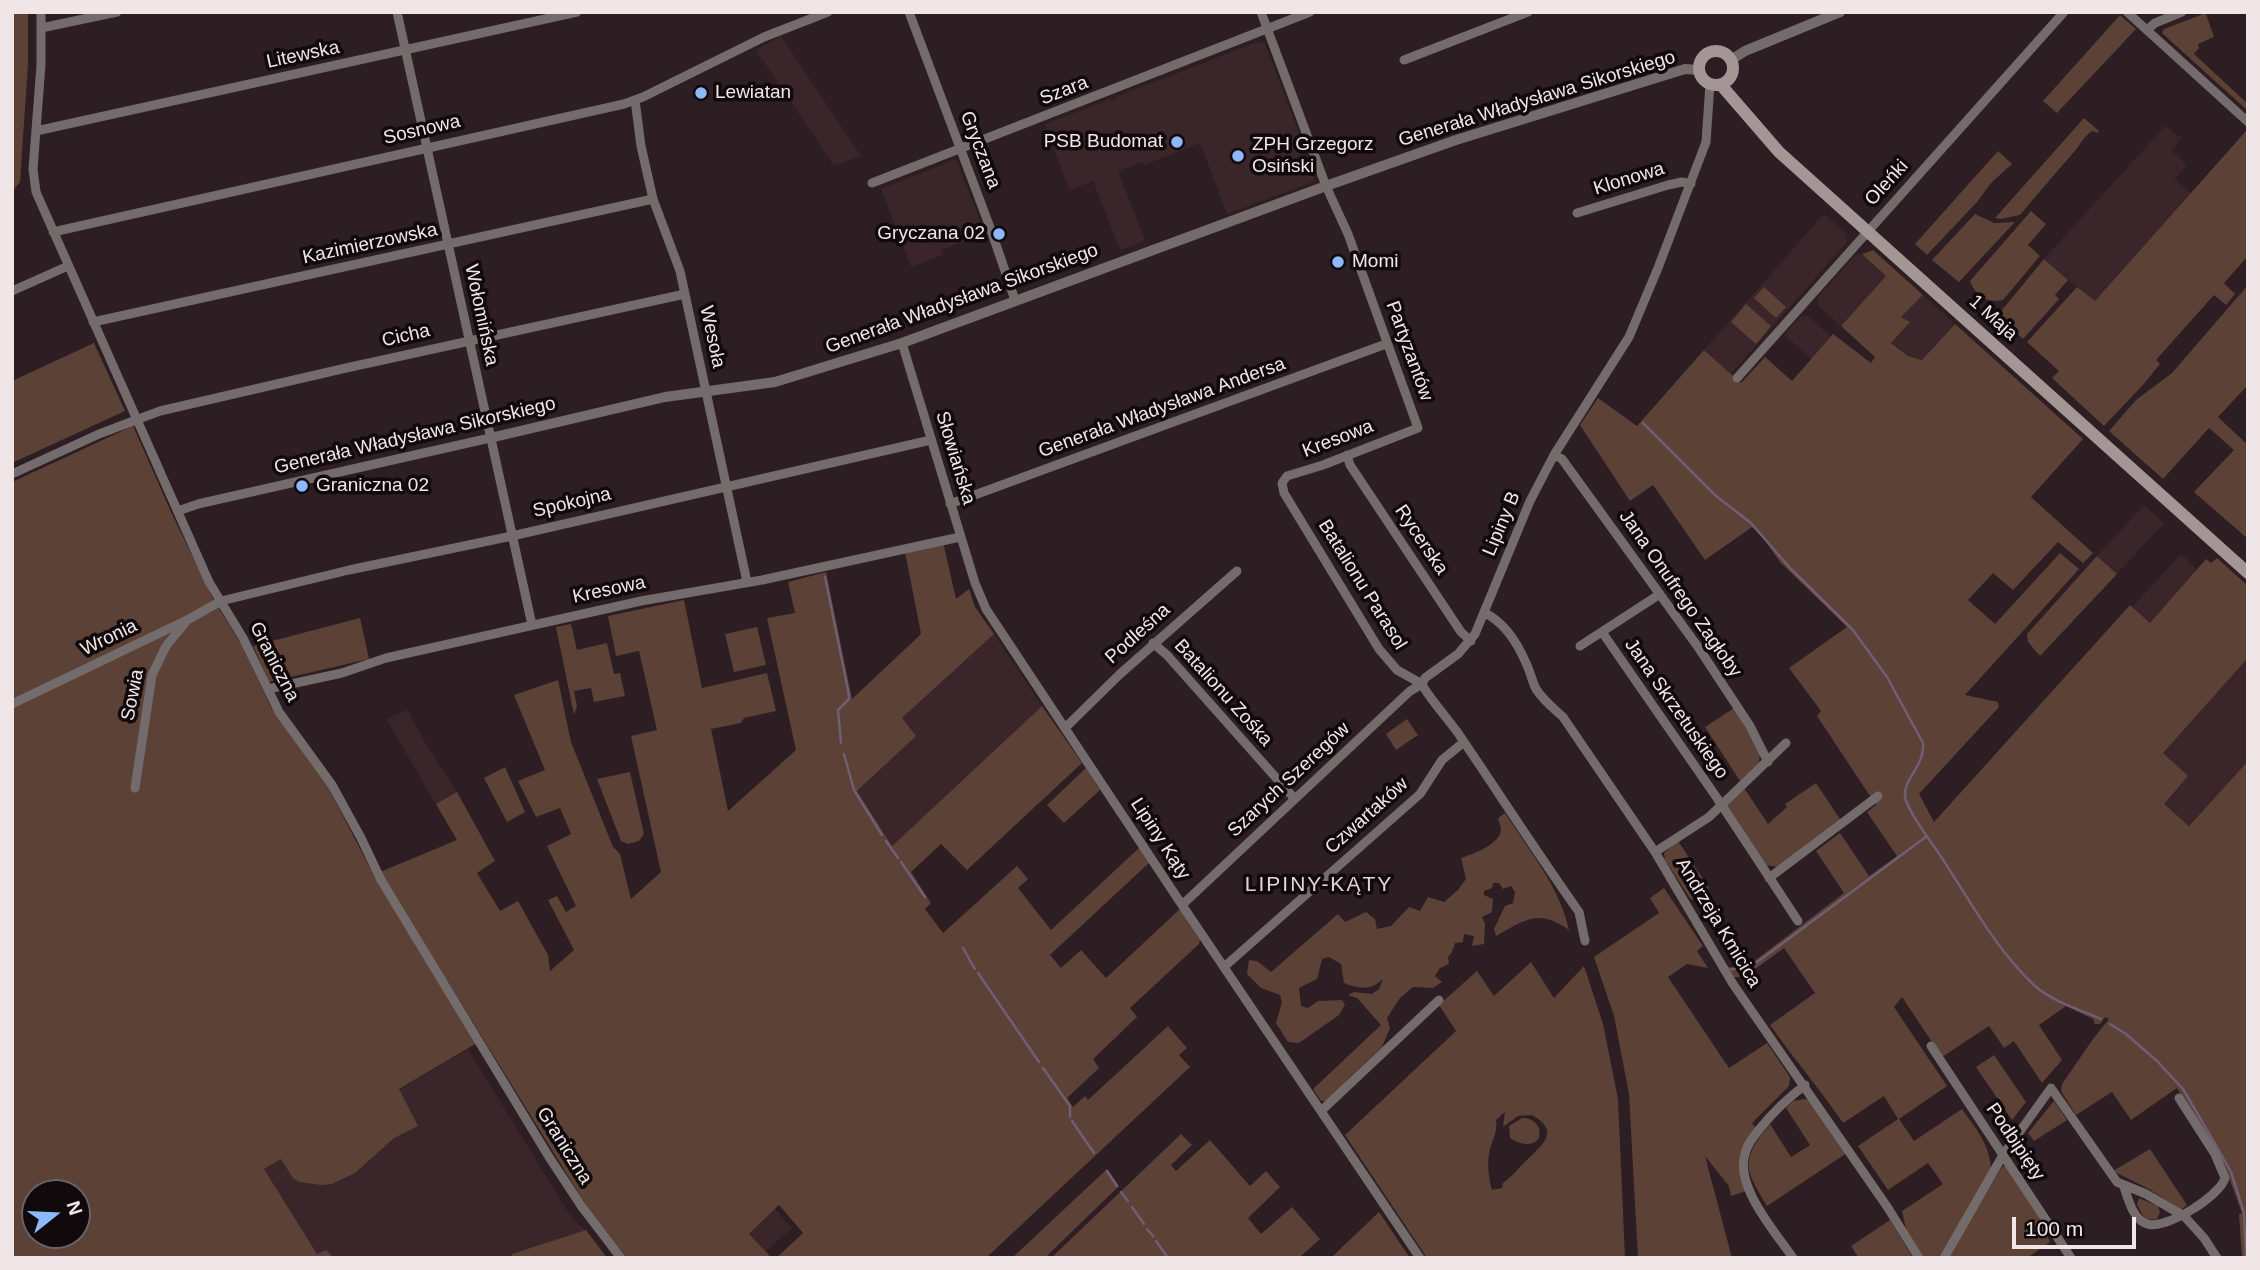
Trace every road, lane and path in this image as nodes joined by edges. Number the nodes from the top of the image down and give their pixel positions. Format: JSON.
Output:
{"nodes":[{"id":1,"x":41,"y":12,"type":"edge"},
{"id":2,"x":117,"y":12,"type":"edge"},
{"id":3,"x":397,"y":12,"type":"edge"},
{"id":4,"x":577,"y":12,"type":"edge"},
{"id":5,"x":828,"y":12,"type":"edge"},
{"id":6,"x":909,"y":12,"type":"edge"},
{"id":7,"x":1261,"y":12,"type":"edge"},
{"id":8,"x":1310,"y":12,"type":"edge"},
{"id":9,"x":1528,"y":12,"type":"edge"},
{"id":10,"x":1840,"y":12,"type":"edge"},
{"id":11,"x":2064,"y":12,"type":"edge"},
{"id":12,"x":2127,"y":12,"type":"edge"},
{"id":13,"x":2182,"y":12,"type":"edge"},
{"id":14,"x":41,"y":28,"type":"junction"},
{"id":15,"x":1267,"y":29,"type":"junction"},
{"id":16,"x":2147,"y":30,"type":"junction"},
{"id":17,"x":406,"y":51,"type":"junction"},
{"id":18,"x":1404,"y":60,"type":"dead end"},
{"id":19,"x":1731,"y":60,"type":"junction"},
{"id":20,"x":1699,"y":70,"type":"junction"},
{"id":21,"x":1716,"y":84,"type":"junction"},
{"id":22,"x":635,"y":100,"type":"junction"},
{"id":23,"x":2248,"y":122,"type":"edge"},
{"id":24,"x":36,"y":131,"type":"junction"},
{"id":25,"x":425,"y":147,"type":"junction"},
{"id":26,"x":961,"y":150,"type":"junction"},
{"id":27,"x":872,"y":184,"type":"dead end"},
{"id":28,"x":1692,"y":184,"type":"junction"},
{"id":29,"x":1326,"y":186,"type":"junction"},
{"id":30,"x":653,"y":199,"type":"junction"},
{"id":31,"x":1577,"y":213,"type":"dead end"},
{"id":32,"x":1867,"y":231,"type":"junction"},
{"id":33,"x":53,"y":232,"type":"junction"},
{"id":34,"x":448,"y":245,"type":"junction"},
{"id":35,"x":68,"y":266,"type":"junction"},
{"id":36,"x":12,"y":291,"type":"edge"},
{"id":37,"x":685,"y":294,"type":"junction"},
{"id":38,"x":1016,"y":300,"type":"junction"},
{"id":39,"x":93,"y":322,"type":"junction"},
{"id":40,"x":469,"y":340,"type":"junction"},
{"id":41,"x":902,"y":343,"type":"junction"},
{"id":42,"x":1387,"y":344,"type":"junction"},
{"id":43,"x":1737,"y":378,"type":"dead end"},
{"id":44,"x":706,"y":393,"type":"junction"},
{"id":45,"x":136,"y":419,"type":"junction"},
{"id":46,"x":1418,"y":428,"type":"joint"},
{"id":47,"x":490,"y":438,"type":"junction"},
{"id":48,"x":931,"y":440,"type":"junction"},
{"id":49,"x":1347,"y":455,"type":"junction"},
{"id":50,"x":1554,"y":455,"type":"junction"},
{"id":51,"x":12,"y":474,"type":"edge"},
{"id":52,"x":726,"y":486,"type":"junction"},
{"id":53,"x":1284,"y":493,"type":"joint"},
{"id":54,"x":950,"y":504,"type":"junction"},
{"id":55,"x":178,"y":511,"type":"junction"},
{"id":56,"x":512,"y":536,"type":"junction"},
{"id":57,"x":960,"y":537,"type":"junction"},
{"id":58,"x":1237,"y":570,"type":"dead end"},
{"id":59,"x":2248,"y":573,"type":"edge"},
{"id":60,"x":747,"y":582,"type":"junction"},
{"id":61,"x":975,"y":583,"type":"joint"},
{"id":62,"x":1660,"y":594,"type":"junction"},
{"id":63,"x":220,"y":601,"type":"junction"},
{"id":64,"x":1485,"y":613,"type":"junction"},
{"id":65,"x":189,"y":619,"type":"junction"},
{"id":66,"x":532,"y":625,"type":"junction"},
{"id":67,"x":1602,"y":632,"type":"junction"},
{"id":68,"x":1471,"y":641,"type":"junction"},
{"id":69,"x":1153,"y":643,"type":"junction"},
{"id":70,"x":1580,"y":646,"type":"dead end"},
{"id":71,"x":1422,"y":684,"type":"junction"},
{"id":72,"x":268,"y":690,"type":"junction"},
{"id":73,"x":12,"y":704,"type":"edge"},
{"id":74,"x":1066,"y":727,"type":"junction"},
{"id":75,"x":1464,"y":742,"type":"junction"},
{"id":76,"x":1786,"y":743,"type":"dead end"},
{"id":77,"x":1768,"y":762,"type":"junction"},
{"id":78,"x":135,"y":788,"type":"dead end"},
{"id":79,"x":1878,"y":796,"type":"dead end"},
{"id":80,"x":1294,"y":798,"type":"junction"},
{"id":81,"x":1722,"y":806,"type":"junction"},
{"id":82,"x":1655,"y":852,"type":"junction"},
{"id":83,"x":1769,"y":878,"type":"junction"},
{"id":84,"x":1182,"y":905,"type":"junction"},
{"id":85,"x":1798,"y":921,"type":"dead end"},
{"id":86,"x":1585,"y":941,"type":"dead end"},
{"id":87,"x":1224,"y":967,"type":"junction"},
{"id":88,"x":1439,"y":1000,"type":"dead end"},
{"id":89,"x":1931,"y":1046,"type":"dead end"},
{"id":90,"x":1805,"y":1085,"type":"junction"},
{"id":91,"x":2179,"y":1098,"type":"dead end"},
{"id":92,"x":1321,"y":1111,"type":"junction"},
{"id":93,"x":2003,"y":1156,"type":"junction"},
{"id":94,"x":2124,"y":1187,"type":"junction"},
{"id":95,"x":2184,"y":1216,"type":"junction"},
{"id":96,"x":621,"y":1258,"type":"edge"},
{"id":97,"x":1420,"y":1258,"type":"edge"},
{"id":98,"x":1793,"y":1258,"type":"edge"},
{"id":99,"x":1919,"y":1258,"type":"edge"},
{"id":100,"x":1944,"y":1258,"type":"edge"},
{"id":101,"x":2071,"y":1258,"type":"edge"},
{"id":102,"x":2217,"y":1258,"type":"edge"}],
"edges":[{"from":1,"to":14,"type":"street","name":"Graniczna"},
{"from":2,"to":14,"type":"street"},
{"from":3,"to":17,"type":"street","name":"Wołomińska"},
{"from":4,"to":17,"type":"street","name":"Litewska"},
{"from":5,"to":22,"type":"street","name":"Sosnowa"},
{"from":6,"to":26,"type":"street","name":"Gryczana"},
{"from":7,"to":15,"type":"street","name":"Partyzantów"},
{"from":8,"to":15,"type":"street","name":"Szara"},
{"from":9,"to":18,"type":"street"},
{"from":10,"to":19,"type":"street"},
{"from":11,"to":32,"type":"street","name":"Oleńki"},
{"from":12,"to":16,"type":"street"},
{"from":13,"to":16,"type":"street"},
{"from":14,"to":24,"type":"street","name":"Graniczna"},
{"from":15,"to":26,"type":"street","name":"Szara"},
{"from":15,"to":29,"type":"street","name":"Partyzantów"},
{"from":16,"to":23,"type":"street"},
{"from":17,"to":24,"type":"street","name":"Litewska"},
{"from":17,"to":25,"type":"street","name":"Wołomińska"},
{"from":19,"to":20,"type":"main road"},
{"from":19,"to":21,"type":"main road"},
{"from":20,"to":21,"type":"main road"},
{"from":20,"to":29,"type":"street","name":"Generała Władysława Sikorskiego"},
{"from":21,"to":28,"type":"street","name":"Lipiny B"},
{"from":21,"to":32,"type":"main road","name":"1 Maja"},
{"from":22,"to":25,"type":"street","name":"Sosnowa"},
{"from":22,"to":30,"type":"street","name":"Wesoła"},
{"from":24,"to":33,"type":"street","name":"Graniczna"},
{"from":25,"to":33,"type":"street","name":"Sosnowa"},
{"from":25,"to":34,"type":"street","name":"Wołomińska"},
{"from":26,"to":27,"type":"street","name":"Szara"},
{"from":26,"to":38,"type":"street","name":"Gryczana"},
{"from":28,"to":31,"type":"street","name":"Klonowa"},
{"from":28,"to":50,"type":"street","name":"Lipiny B"},
{"from":29,"to":38,"type":"street","name":"Generała Władysława Sikorskiego"},
{"from":29,"to":42,"type":"street","name":"Partyzantów"},
{"from":30,"to":34,"type":"street","name":"Kazimierzowska"},
{"from":30,"to":37,"type":"street","name":"Wesoła"},
{"from":32,"to":43,"type":"street","name":"Oleńki"},
{"from":32,"to":59,"type":"main road","name":"1 Maja"},
{"from":33,"to":35,"type":"street","name":"Graniczna"},
{"from":34,"to":39,"type":"street","name":"Kazimierzowska"},
{"from":34,"to":40,"type":"street","name":"Wołomińska"},
{"from":35,"to":36,"type":"street"},
{"from":35,"to":39,"type":"street","name":"Graniczna"},
{"from":37,"to":40,"type":"street","name":"Cicha"},
{"from":37,"to":44,"type":"street","name":"Wesoła"},
{"from":38,"to":41,"type":"street","name":"Generała Władysława Sikorskiego"},
{"from":39,"to":45,"type":"street","name":"Graniczna"},
{"from":40,"to":45,"type":"street","name":"Cicha"},
{"from":40,"to":47,"type":"street","name":"Wołomińska"},
{"from":41,"to":44,"type":"street","name":"Generała Władysława Sikorskiego"},
{"from":41,"to":48,"type":"street","name":"Słowiańska"},
{"from":42,"to":46,"type":"street","name":"Partyzantów"},
{"from":42,"to":54,"type":"street","name":"Generała Władysława Andersa"},
{"from":44,"to":47,"type":"street","name":"Generała Władysława Sikorskiego"},
{"from":44,"to":52,"type":"street","name":"Wesoła"},
{"from":45,"to":51,"type":"street","name":"Cicha"},
{"from":45,"to":55,"type":"street","name":"Graniczna"},
{"from":46,"to":49,"type":"street","name":"Kresowa"},
{"from":47,"to":55,"type":"street","name":"Generała Władysława Sikorskiego"},
{"from":47,"to":56,"type":"street","name":"Wołomińska"},
{"from":48,"to":52,"type":"street","name":"Spokojna"},
{"from":48,"to":54,"type":"street","name":"Słowiańska"},
{"from":49,"to":53,"type":"street","name":"Kresowa"},
{"from":49,"to":68,"type":"street","name":"Rycerska"},
{"from":50,"to":62,"type":"street","name":"Jana Onufrego Zagłoby"},
{"from":50,"to":64,"type":"street","name":"Lipiny B"},
{"from":52,"to":56,"type":"street","name":"Spokojna"},
{"from":52,"to":60,"type":"street","name":"Wesoła"},
{"from":53,"to":71,"type":"street","name":"Batalionu Parasol"},
{"from":54,"to":57,"type":"street","name":"Słowiańska"},
{"from":55,"to":63,"type":"street","name":"Graniczna"},
{"from":56,"to":63,"type":"street","name":"Spokojna"},
{"from":56,"to":66,"type":"street","name":"Wołomińska"},
{"from":57,"to":60,"type":"street","name":"Kresowa"},
{"from":57,"to":61,"type":"street","name":"Słowiańska"},
{"from":58,"to":69,"type":"street","name":"Podleśna"},
{"from":60,"to":66,"type":"street","name":"Kresowa"},
{"from":61,"to":74,"type":"street","name":"Lipiny Kąty"},
{"from":62,"to":67,"type":"street"},
{"from":62,"to":77,"type":"street","name":"Jana Onufrego Zagłoby"},
{"from":63,"to":65,"type":"street","name":"Wronia"},
{"from":63,"to":72,"type":"street","name":"Graniczna"},
{"from":64,"to":68,"type":"street","name":"Lipiny B"},
{"from":64,"to":82,"type":"street","name":"Andrzeja Kmicica"},
{"from":65,"to":73,"type":"street","name":"Wronia"},
{"from":65,"to":78,"type":"street","name":"Sowia"},
{"from":66,"to":72,"type":"street","name":"Kresowa"},
{"from":67,"to":70,"type":"street"},
{"from":67,"to":81,"type":"street","name":"Jana Skrzetuskiego"},
{"from":68,"to":71,"type":"street","name":"Lipiny B"},
{"from":69,"to":74,"type":"street","name":"Podleśna"},
{"from":69,"to":80,"type":"street","name":"Batalionu Zośka"},
{"from":71,"to":75,"type":"street"},
{"from":71,"to":80,"type":"street","name":"Szarych Szeregów"},
{"from":72,"to":96,"type":"street","name":"Graniczna"},
{"from":74,"to":84,"type":"street","name":"Lipiny Kąty"},
{"from":75,"to":86,"type":"street"},
{"from":75,"to":87,"type":"street","name":"Czwartaków"},
{"from":76,"to":77,"type":"street","name":"Jana Skrzetuskiego"},
{"from":77,"to":81,"type":"street","name":"Jana Skrzetuskiego"},
{"from":79,"to":83,"type":"street"},
{"from":80,"to":84,"type":"street","name":"Szarych Szeregów"},
{"from":81,"to":82,"type":"street","name":"Jana Skrzetuskiego"},
{"from":81,"to":83,"type":"street","name":"Jana Skrzetuskiego"},
{"from":82,"to":90,"type":"street","name":"Andrzeja Kmicica"},
{"from":83,"to":85,"type":"street","name":"Jana Skrzetuskiego"},
{"from":84,"to":87,"type":"street","name":"Lipiny Kąty"},
{"from":87,"to":92,"type":"street","name":"Lipiny Kąty"},
{"from":88,"to":92,"type":"street"},
{"from":89,"to":93,"type":"street","name":"Podbipięty"},
{"from":90,"to":98,"type":"street"},
{"from":90,"to":99,"type":"street","name":"Andrzeja Kmicica"},
{"from":91,"to":95,"type":"street"},
{"from":92,"to":97,"type":"street","name":"Lipiny Kąty"},
{"from":93,"to":94,"type":"street"},
{"from":93,"to":100,"type":"street"},
{"from":93,"to":101,"type":"street","name":"Podbipięty"},
{"from":94,"to":95,"type":"street"},
{"from":94,"to":95,"type":"street"},
{"from":95,"to":102,"type":"street"}]}
